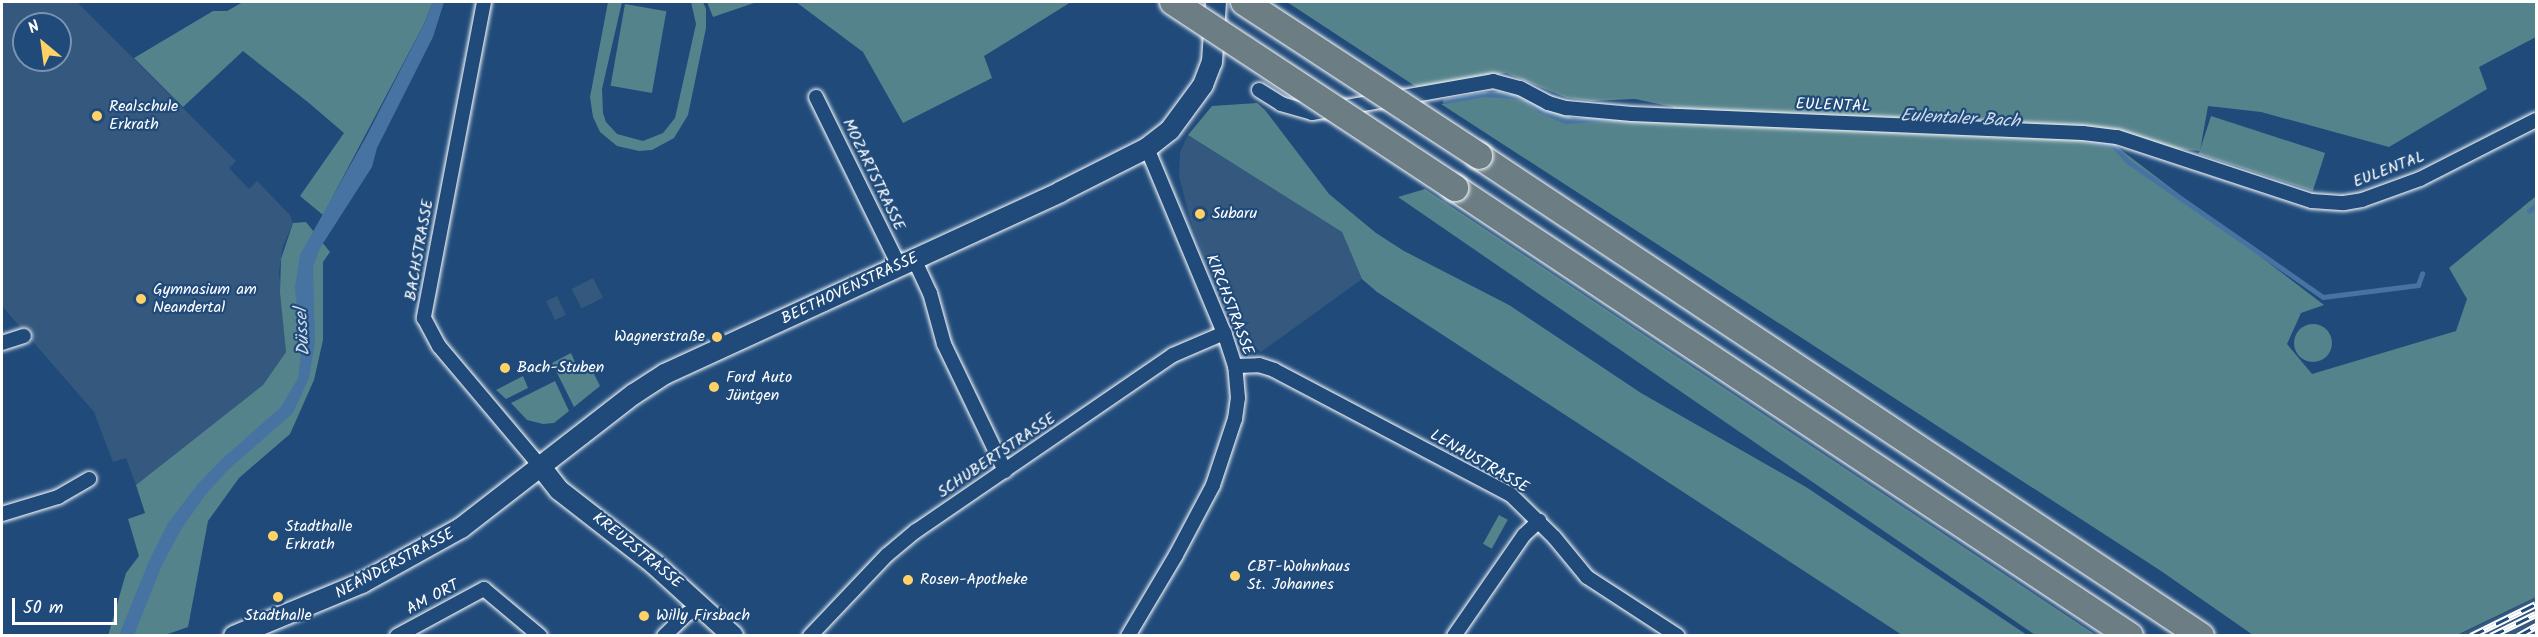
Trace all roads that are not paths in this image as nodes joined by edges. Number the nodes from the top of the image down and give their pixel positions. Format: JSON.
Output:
{"nodes":[{"id":1,"x":484,"y":2,"type":"edge"},
{"id":2,"x":1173,"y":2,"type":"edge"},
{"id":3,"x":1216,"y":2,"type":"edge"},
{"id":4,"x":1244,"y":2,"type":"edge"},
{"id":5,"x":1258,"y":90,"type":"dead end"},
{"id":6,"x":816,"y":97,"type":"dead end"},
{"id":7,"x":2536,"y":120,"type":"edge"},
{"id":8,"x":1148,"y":148,"type":"junction"},
{"id":9,"x":906,"y":263,"type":"junction"},
{"id":10,"x":1224,"y":333,"type":"junction"},
{"id":11,"x":24,"y":336,"type":"dead end"},
{"id":12,"x":2,"y":344,"type":"edge"},
{"id":13,"x":1235,"y":366,"type":"junction"},
{"id":14,"x":541,"y":466,"type":"junction"},
{"id":15,"x":1005,"y":471,"type":"junction"},
{"id":16,"x":89,"y":479,"type":"dead end"},
{"id":17,"x":2,"y":514,"type":"edge"},
{"id":18,"x":1539,"y":521,"type":"junction"},
{"id":19,"x":697,"y":602,"type":"junction"},
{"id":20,"x":234,"y":636,"type":"edge"},
{"id":21,"x":397,"y":636,"type":"edge"},
{"id":22,"x":540,"y":636,"type":"edge"},
{"id":23,"x":664,"y":636,"type":"edge"},
{"id":24,"x":733,"y":636,"type":"edge"},
{"id":25,"x":810,"y":636,"type":"edge"},
{"id":26,"x":1128,"y":636,"type":"edge"},
{"id":27,"x":1454,"y":636,"type":"edge"},
{"id":28,"x":1677,"y":636,"type":"edge"},
{"id":29,"x":2130,"y":636,"type":"edge"},
{"id":30,"x":2201,"y":636,"type":"edge"}],
"edges":[{"from":1,"to":14,"type":"street","name":"BACHSTRASSE"},
{"from":2,"to":29,"type":"highway","bridge":true},
{"from":3,"to":8,"type":"main road","name":"BEETHOVENSTRASSE"},
{"from":4,"to":30,"type":"highway","bridge":true},
{"from":5,"to":7,"type":"street","name":"EULENTAL"},
{"from":6,"to":9,"type":"street","name":"MOZARTSTRASSE"},
{"from":8,"to":9,"type":"main road","name":"BEETHOVENSTRASSE"},
{"from":8,"to":10,"type":"street","name":"KIRCHSTRASSE"},
{"from":9,"to":14,"type":"main road","name":"BEETHOVENSTRASSE"},
{"from":9,"to":15,"type":"street"},
{"from":10,"to":13,"type":"street","name":"KIRCHSTRASSE"},
{"from":10,"to":15,"type":"street","name":"SCHUBERTSTRASSE"},
{"from":11,"to":12,"type":"street"},
{"from":13,"to":18,"type":"street","name":"LENAUSTRASSE"},
{"from":13,"to":26,"type":"street","name":"KIRCHSTRASSE"},
{"from":14,"to":19,"type":"main road","name":"KREUZSTRASSE"},
{"from":14,"to":20,"type":"main road","name":"NEANDERSTRASSE"},
{"from":15,"to":25,"type":"street","name":"SCHUBERTSTRASSE"},
{"from":16,"to":17,"type":"street"},
{"from":18,"to":27,"type":"street"},
{"from":18,"to":28,"type":"street","name":"LENAUSTRASSE"},
{"from":19,"to":23,"type":"street"},
{"from":19,"to":24,"type":"main road","name":"KREUZSTRASSE"},
{"from":21,"to":22,"type":"street","name":"AM ORT"}]}
